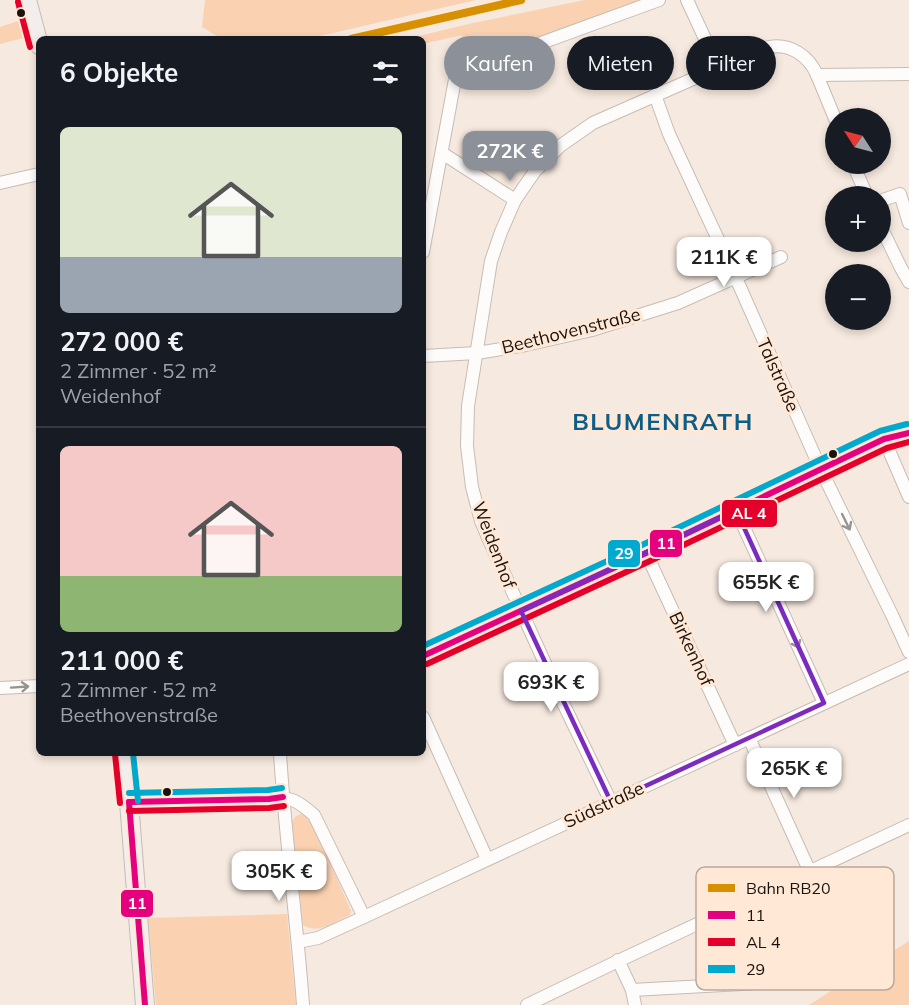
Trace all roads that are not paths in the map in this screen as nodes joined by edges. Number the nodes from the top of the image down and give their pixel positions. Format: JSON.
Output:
{"nodes":[{"id":1,"x":27,"y":0,"type":"edge"},
{"id":2,"x":659,"y":0,"type":"edge"},
{"id":3,"x":687,"y":0,"type":"edge"},
{"id":4,"x":37,"y":36,"type":"edge"},
{"id":5,"x":704,"y":36,"type":"edge"},
{"id":6,"x":776,"y":46,"type":"edge"},
{"id":7,"x":909,"y":74,"type":"edge"},
{"id":8,"x":817,"y":75,"type":"junction"},
{"id":9,"x":686,"y":82,"type":"edge"},
{"id":10,"x":655,"y":94,"type":"junction"},
{"id":11,"x":831,"y":108,"type":"edge"},
{"id":12,"x":442,"y":153,"type":"junction"},
{"id":13,"x":36,"y":175,"type":"edge"},
{"id":14,"x":0,"y":183,"type":"edge"},
{"id":15,"x":891,"y":197,"type":"edge"},
{"id":16,"x":515,"y":200,"type":"junction"},
{"id":17,"x":909,"y":223,"type":"edge"},
{"id":18,"x":426,"y":236,"type":"edge"},
{"id":19,"x":891,"y":247,"type":"edge"},
{"id":20,"x":781,"y":257,"type":"dead end"},
{"id":21,"x":736,"y":278,"type":"junction"},
{"id":22,"x":909,"y":282,"type":"edge"},
{"id":23,"x":477,"y":353,"type":"junction"},
{"id":24,"x":426,"y":356,"type":"edge"},
{"id":25,"x":909,"y":433,"type":"edge"},
{"id":26,"x":884,"y":439,"type":"junction"},
{"id":27,"x":820,"y":470,"type":"junction"},
{"id":28,"x":909,"y":497,"type":"edge"},
{"id":29,"x":736,"y":510,"type":"junction"},
{"id":30,"x":646,"y":553,"type":"junction"},
{"id":31,"x":521,"y":611,"type":"junction"},
{"id":32,"x":909,"y":652,"type":"edge"},
{"id":33,"x":426,"y":655,"type":"edge"},
{"id":34,"x":909,"y":664,"type":"edge"},
{"id":35,"x":36,"y":686,"type":"edge"},
{"id":36,"x":0,"y":688,"type":"edge"},
{"id":37,"x":824,"y":703,"type":"junction"},
{"id":38,"x":426,"y":724,"type":"edge"},
{"id":39,"x":749,"y":738,"type":"junction"},
{"id":40,"x":735,"y":745,"type":"junction"},
{"id":41,"x":124,"y":756,"type":"edge"},
{"id":42,"x":280,"y":756,"type":"edge"},
{"id":43,"x":283,"y":797,"type":"junction"},
{"id":44,"x":129,"y":802,"type":"junction"},
{"id":45,"x":611,"y":802,"type":"junction"},
{"id":46,"x":909,"y":825,"type":"edge"},
{"id":47,"x":487,"y":859,"type":"junction"},
{"id":48,"x":808,"y":867,"type":"edge"},
{"id":49,"x":821,"y":867,"type":"edge"},
{"id":50,"x":364,"y":918,"type":"junction"},
{"id":51,"x":696,"y":924,"type":"edge"},
{"id":52,"x":298,"y":942,"type":"junction"},
{"id":53,"x":618,"y":960,"type":"junction"},
{"id":54,"x":696,"y":986,"type":"edge"},
{"id":55,"x":632,"y":990,"type":"junction"},
{"id":56,"x":145,"y":1005,"type":"edge"},
{"id":57,"x":303,"y":1005,"type":"edge"},
{"id":58,"x":527,"y":1005,"type":"edge"},
{"id":59,"x":635,"y":1005,"type":"edge"}],
"edges":[{"from":1,"to":4,"type":"street"},
{"from":2,"to":12,"type":"street"},
{"from":3,"to":5,"type":"street"},
{"from":6,"to":8,"type":"street","name":"Weidenhof"},
{"from":7,"to":8,"type":"street"},
{"from":8,"to":11,"type":"street","name":"Weidenhof"},
{"from":9,"to":10,"type":"street","name":"Weidenhof"},
{"from":10,"to":16,"type":"street","name":"Weidenhof"},
{"from":10,"to":21,"type":"street","name":"Talstraße"},
{"from":12,"to":16,"type":"street"},
{"from":12,"to":18,"type":"street"},
{"from":13,"to":14,"type":"street"},
{"from":15,"to":17,"type":"street"},
{"from":16,"to":23,"type":"street","name":"Weidenhof"},
{"from":19,"to":22,"type":"street"},
{"from":20,"to":21,"type":"street","name":"Beethovenstraße"},
{"from":21,"to":23,"type":"street","name":"Beethovenstraße"},
{"from":21,"to":27,"type":"street","name":"Talstraße"},
{"from":23,"to":24,"type":"street","name":"Beethovenstraße"},
{"from":23,"to":31,"type":"street","name":"Weidenhof"},
{"from":25,"to":26,"type":"street"},
{"from":26,"to":27,"type":"street"},
{"from":26,"to":28,"type":"street"},
{"from":27,"to":29,"type":"street"},
{"from":27,"to":32,"type":"street","name":"Talstraße","one_way":true},
{"from":29,"to":30,"type":"street"},
{"from":29,"to":37,"type":"street","one_way":true},
{"from":30,"to":31,"type":"street"},
{"from":30,"to":40,"type":"street","name":"Birkenhof"},
{"from":31,"to":33,"type":"street"},
{"from":31,"to":45,"type":"street","name":"Weidenhof"},
{"from":34,"to":37,"type":"street","name":"Südstraße"},
{"from":36,"to":35,"type":"street","one_way":true},
{"from":37,"to":39,"type":"street","name":"Südstraße"},
{"from":38,"to":47,"type":"street"},
{"from":39,"to":40,"type":"street","name":"Südstraße"},
{"from":39,"to":48,"type":"street"},
{"from":40,"to":45,"type":"street","name":"Südstraße"},
{"from":41,"to":44,"type":"street"},
{"from":42,"to":43,"type":"street"},
{"from":43,"to":44,"type":"street"},
{"from":43,"to":50,"type":"street"},
{"from":43,"to":52,"type":"street"},
{"from":44,"to":56,"type":"street"},
{"from":45,"to":47,"type":"street","name":"Südstraße"},
{"from":46,"to":49,"type":"street"},
{"from":47,"to":50,"type":"street","name":"Südstraße"},
{"from":50,"to":52,"type":"street","name":"Südstraße"},
{"from":51,"to":53,"type":"street"},
{"from":52,"to":57,"type":"street"},
{"from":53,"to":55,"type":"street"},
{"from":53,"to":58,"type":"street"},
{"from":54,"to":55,"type":"street"},
{"from":55,"to":59,"type":"street"}]}
